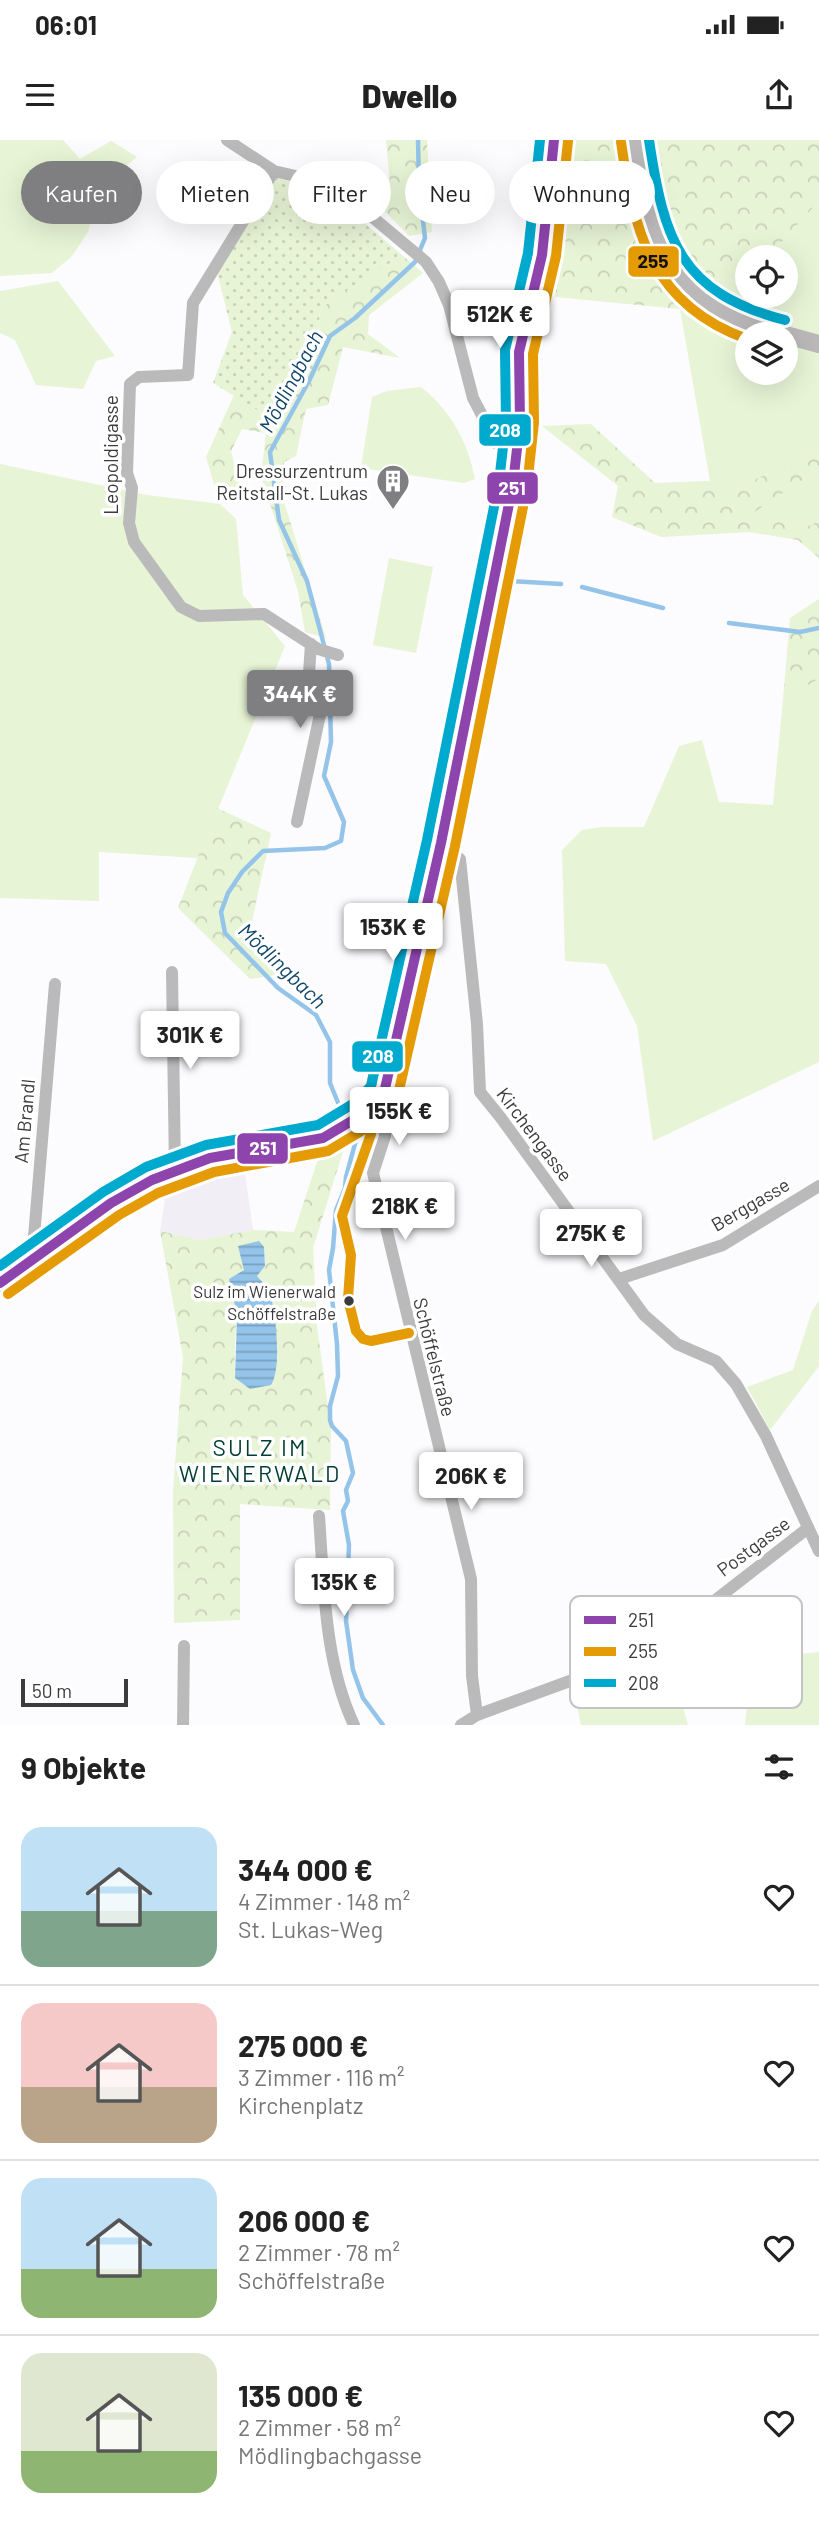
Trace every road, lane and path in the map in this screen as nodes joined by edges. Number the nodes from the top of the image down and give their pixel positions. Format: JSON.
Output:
{"nodes":[{"id":1,"x":227,"y":140,"type":"edge"},
{"id":2,"x":554,"y":140,"type":"edge"},
{"id":3,"x":635,"y":140,"type":"edge"},
{"id":4,"x":259,"y":161,"type":"edge"},
{"id":5,"x":274,"y":171,"type":"edge"},
{"id":6,"x":241,"y":224,"type":"edge"},
{"id":7,"x":742,"y":322,"type":"edge"},
{"id":8,"x":798,"y":339,"type":"edge"},
{"id":9,"x":819,"y":344,"type":"edge"},
{"id":10,"x":517,"y":454,"type":"junction"},
{"id":11,"x":314,"y":647,"type":"junction"},
{"id":12,"x":338,"y":655,"type":"dead end"},
{"id":13,"x":297,"y":822,"type":"dead end"},
{"id":14,"x":441,"y":843,"type":"junction"},
{"id":15,"x":172,"y":972,"type":"dead end"},
{"id":16,"x":55,"y":984,"type":"dead end"},
{"id":17,"x":384,"y":1093,"type":"junction"},
{"id":18,"x":175,"y":1169,"type":"junction"},
{"id":19,"x":819,"y":1186,"type":"edge"},
{"id":20,"x":32,"y":1261,"type":"junction"},
{"id":21,"x":619,"y":1279,"type":"junction"},
{"id":22,"x":0,"y":1283,"type":"edge"},
{"id":23,"x":319,"y":1516,"type":"dead end"},
{"id":24,"x":808,"y":1528,"type":"junction"},
{"id":25,"x":819,"y":1551,"type":"edge"},
{"id":26,"x":721,"y":1596,"type":"edge"},
{"id":27,"x":184,"y":1646,"type":"dead end"},
{"id":28,"x":570,"y":1681,"type":"edge"},
{"id":29,"x":477,"y":1715,"type":"junction"},
{"id":30,"x":183,"y":1725,"type":"edge"},
{"id":31,"x":354,"y":1725,"type":"edge"},
{"id":32,"x":461,"y":1725,"type":"edge"}],
"edges":[{"from":1,"to":4,"type":"street"},
{"from":2,"to":10,"type":"main road"},
{"from":3,"to":7,"type":"main road"},
{"from":5,"to":10,"type":"street"},
{"from":6,"to":11,"type":"street","name":"Leopoldigasse"},
{"from":8,"to":9,"type":"main road"},
{"from":10,"to":14,"type":"main road"},
{"from":11,"to":12,"type":"street"},
{"from":11,"to":13,"type":"street"},
{"from":14,"to":17,"type":"main road"},
{"from":14,"to":21,"type":"street","name":"Kirchengasse"},
{"from":15,"to":18,"type":"street"},
{"from":16,"to":20,"type":"street","name":"Am Brandl"},
{"from":17,"to":18,"type":"main road"},
{"from":17,"to":29,"type":"street","name":"Schöffelstraße"},
{"from":18,"to":20,"type":"main road"},
{"from":19,"to":21,"type":"street","name":"Berggasse"},
{"from":20,"to":22,"type":"main road"},
{"from":21,"to":24,"type":"street","name":"Kirchengasse"},
{"from":23,"to":31,"type":"street"},
{"from":24,"to":25,"type":"street"},
{"from":24,"to":26,"type":"street","name":"Postgasse"},
{"from":27,"to":30,"type":"street"},
{"from":28,"to":29,"type":"street","name":"Postgasse"},
{"from":29,"to":32,"type":"street","name":"Postgasse"}]}
